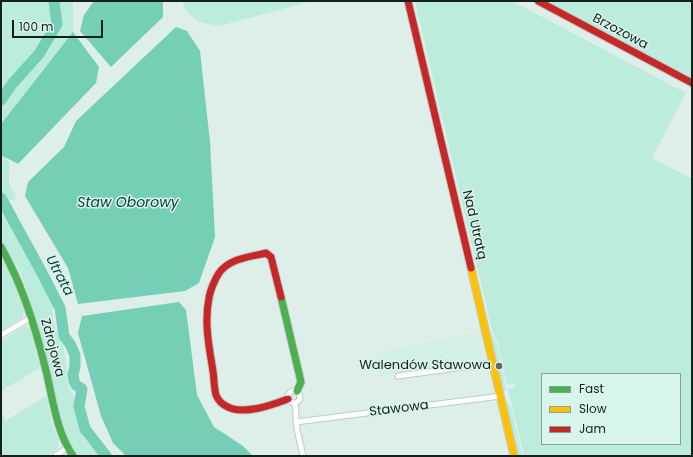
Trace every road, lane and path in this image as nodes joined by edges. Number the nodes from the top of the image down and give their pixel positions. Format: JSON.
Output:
{"nodes":[{"id":1,"x":408,"y":1,"type":"edge"},
{"id":2,"x":538,"y":1,"type":"edge"},
{"id":3,"x":692,"y":83,"type":"edge"},
{"id":4,"x":1,"y":247,"type":"edge"},
{"id":5,"x":32,"y":317,"type":"junction"},
{"id":6,"x":1,"y":335,"type":"edge"},
{"id":7,"x":494,"y":363,"type":"junction"},
{"id":8,"x":398,"y":376,"type":"dead end"},
{"id":9,"x":297,"y":391,"type":"junction"},
{"id":10,"x":501,"y":396,"type":"junction"},
{"id":11,"x":292,"y":401,"type":"junction"},
{"id":12,"x":296,"y":422,"type":"junction"},
{"id":13,"x":66,"y":448,"type":"junction"},
{"id":14,"x":55,"y":456,"type":"edge"},
{"id":15,"x":73,"y":456,"type":"edge"},
{"id":16,"x":303,"y":456,"type":"edge"},
{"id":17,"x":514,"y":456,"type":"edge"}],
"edges":[{"from":1,"to":7,"type":"street","name":"Nad Utratą"},
{"from":2,"to":3,"type":"street","name":"Brzozowa"},
{"from":4,"to":5,"type":"street","name":"Zdrojowa"},
{"from":5,"to":6,"type":"street"},
{"from":5,"to":13,"type":"street","name":"Zdrojowa"},
{"from":7,"to":8,"type":"street"},
{"from":7,"to":10,"type":"street","name":"Nad Utratą"},
{"from":9,"to":11,"type":"street"},
{"from":9,"to":11,"type":"street"},
{"from":9,"to":11,"type":"street"},
{"from":10,"to":12,"type":"street","name":"Stawowa"},
{"from":10,"to":17,"type":"street","name":"Nad Utratą"},
{"from":11,"to":12,"type":"street"},
{"from":12,"to":16,"type":"street"},
{"from":13,"to":14,"type":"street"},
{"from":13,"to":15,"type":"street","name":"Zdrojowa"}]}
